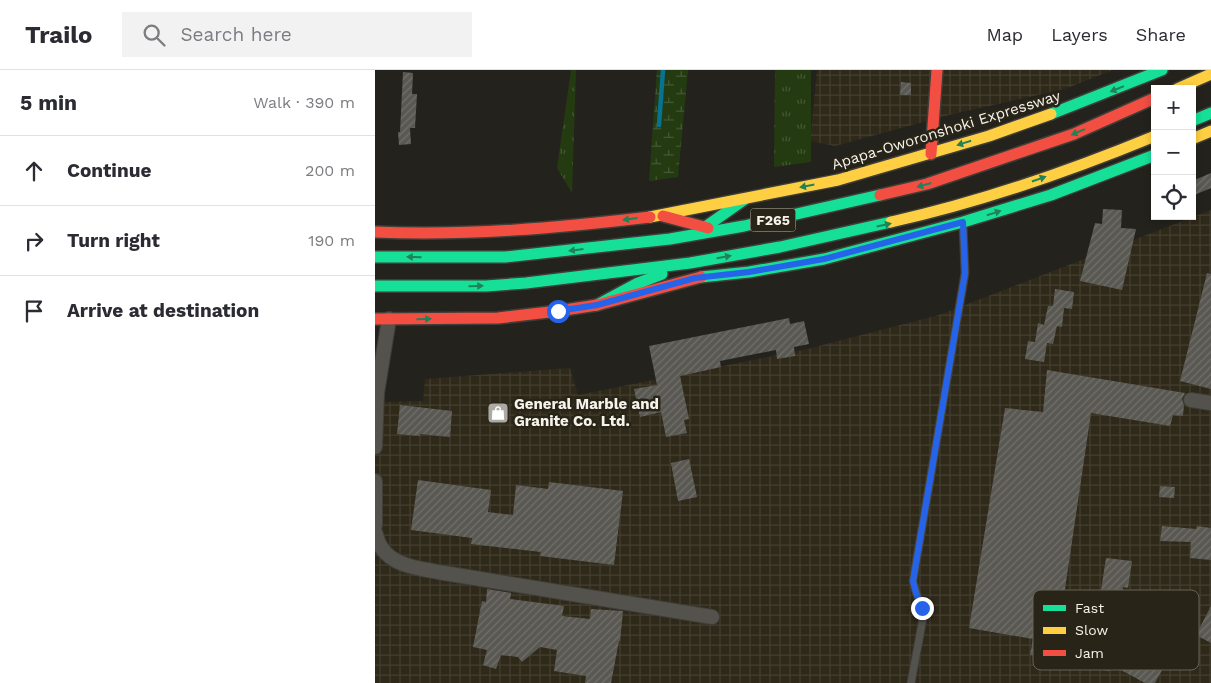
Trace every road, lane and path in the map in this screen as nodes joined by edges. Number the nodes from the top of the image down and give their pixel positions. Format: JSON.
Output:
{"nodes":[{"id":1,"x":937,"y":70,"type":"edge"},
{"id":2,"x":1162,"y":70,"type":"edge"},
{"id":3,"x":1211,"y":74,"type":"edge"},
{"id":4,"x":1186,"y":85,"type":"edge"},
{"id":5,"x":1151,"y":100,"type":"edge"},
{"id":6,"x":1211,"y":113,"type":"edge"},
{"id":7,"x":1196,"y":119,"type":"edge"},
{"id":8,"x":1211,"y":131,"type":"edge"},
{"id":9,"x":1196,"y":137,"type":"edge"},
{"id":10,"x":1151,"y":138,"type":"edge"},
{"id":11,"x":931,"y":154,"type":"junction"},
{"id":12,"x":1151,"y":157,"type":"edge"},
{"id":13,"x":745,"y":199,"type":"junction"},
{"id":14,"x":663,"y":216,"type":"junction"},
{"id":15,"x":963,"y":222,"type":"junction"},
{"id":16,"x":744,"y":226,"type":"junction"},
{"id":17,"x":705,"y":228,"type":"junction"},
{"id":18,"x":375,"y":232,"type":"edge"},
{"id":19,"x":670,"y":239,"type":"junction"},
{"id":20,"x":693,"y":251,"type":"junction"},
{"id":21,"x":375,"y":257,"type":"edge"},
{"id":22,"x":591,"y":274,"type":"junction"},
{"id":23,"x":695,"y":278,"type":"junction"},
{"id":24,"x":636,"y":284,"type":"junction"},
{"id":25,"x":375,"y":286,"type":"edge"},
{"id":26,"x":597,"y":305,"type":"junction"},
{"id":27,"x":382,"y":319,"type":"edge"},
{"id":28,"x":1191,"y":400,"type":"dead end"},
{"id":29,"x":1211,"y":403,"type":"edge"},
{"id":30,"x":375,"y":447,"type":"edge"},
{"id":31,"x":375,"y":481,"type":"edge"},
{"id":32,"x":375,"y":525,"type":"edge"},
{"id":33,"x":375,"y":532,"type":"edge"},
{"id":34,"x":712,"y":617,"type":"dead end"},
{"id":35,"x":911,"y":683,"type":"edge"}],
"edges":[{"from":1,"to":11,"type":"main road"},
{"from":2,"to":11,"type":"main road","name":"Apapa-Oworonshoki Expressway","one_way":true},
{"from":3,"to":4,"type":"main road"},
{"from":5,"to":16,"type":"main road","number":"F265","one_way":true},
{"from":6,"to":7,"type":"main road"},
{"from":8,"to":9,"type":"main road"},
{"from":20,"to":10,"type":"main road","number":"F265","one_way":true},
{"from":11,"to":13,"type":"main road","name":"Apapa-Oworonshoki Expressway","one_way":true},
{"from":15,"to":12,"type":"main road","one_way":true},
{"from":13,"to":14,"type":"main road","name":"Apapa-Oworonshoki Expressway"},
{"from":13,"to":17,"type":"main road"},
{"from":14,"to":17,"type":"main road"},
{"from":14,"to":18,"type":"main road","name":"Apapa-Oworonshoki Expressway","one_way":true},
{"from":15,"to":23,"type":"main road"},
{"from":15,"to":35,"type":"lane"},
{"from":16,"to":17,"type":"main road"},
{"from":16,"to":20,"type":"main road","number":"F265"},
{"from":17,"to":19,"type":"main road"},
{"from":19,"to":20,"type":"main road","number":"F265"},
{"from":19,"to":21,"type":"main road","number":"F265","one_way":true},
{"from":20,"to":22,"type":"main road","number":"F265"},
{"from":20,"to":24,"type":"main road"},
{"from":22,"to":24,"type":"main road"},
{"from":25,"to":22,"type":"main road","number":"F265","one_way":true},
{"from":23,"to":24,"type":"main road"},
{"from":23,"to":26,"type":"main road"},
{"from":24,"to":26,"type":"main road"},
{"from":27,"to":26,"type":"main road","one_way":true},
{"from":27,"to":30,"type":"street"},
{"from":28,"to":29,"type":"street"},
{"from":31,"to":32,"type":"street"},
{"from":33,"to":34,"type":"street"}]}
